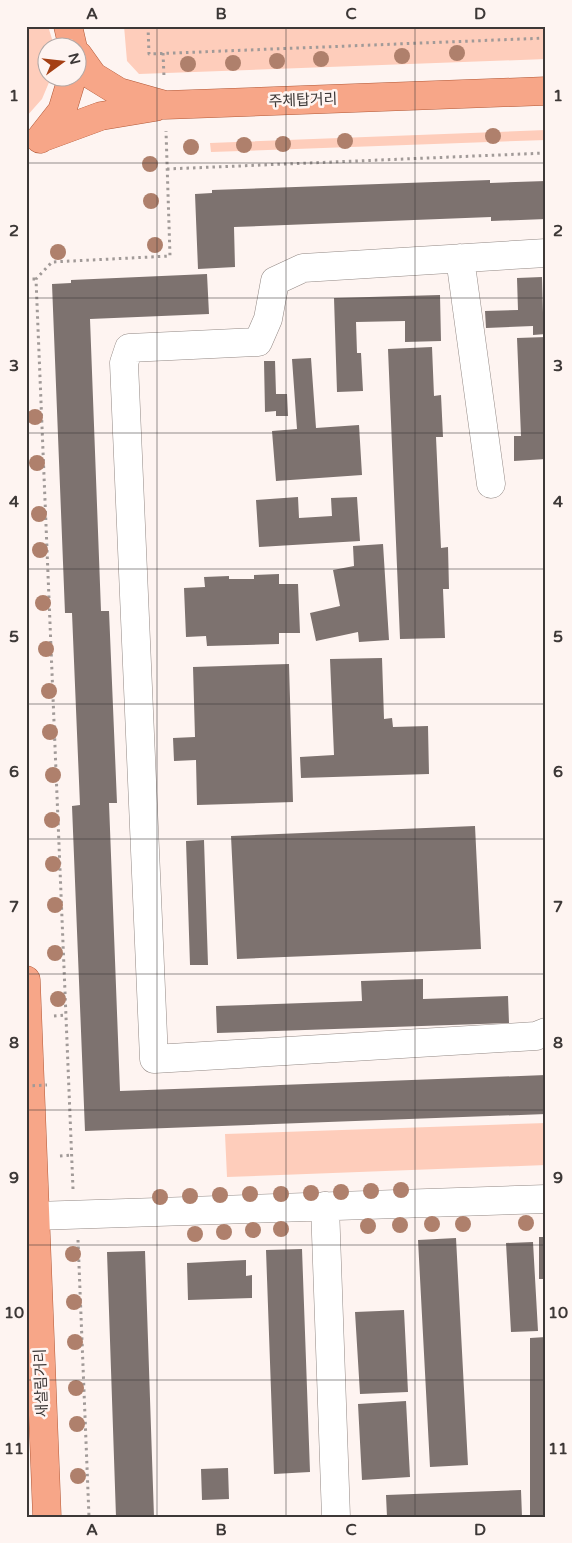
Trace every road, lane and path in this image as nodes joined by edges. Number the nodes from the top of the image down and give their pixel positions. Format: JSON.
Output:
{"nodes":[{"id":1,"x":148,"y":26,"type":"edge"},
{"id":2,"x":546,"y":38,"type":"edge"},
{"id":3,"x":88,"y":69,"type":"edge"},
{"id":4,"x":69,"y":88,"type":"edge"},
{"id":5,"x":546,"y":91,"type":"edge"},
{"id":6,"x":165,"y":105,"type":"junction"},
{"id":7,"x":34,"y":143,"type":"edge"},
{"id":8,"x":546,"y":154,"type":"edge"},
{"id":9,"x":546,"y":253,"type":"edge"},
{"id":10,"x":460,"y":258,"type":"junction"},
{"id":11,"x":36,"y":279,"type":"junction"},
{"id":12,"x":26,"y":280,"type":"edge"},
{"id":13,"x":490,"y":484,"type":"dead end"},
{"id":14,"x":26,"y":980,"type":"edge"},
{"id":15,"x":546,"y":1032,"type":"edge"},
{"id":16,"x":47,"y":1085,"type":"dead end"},
{"id":17,"x":26,"y":1086,"type":"edge"},
{"id":18,"x":546,"y":1199,"type":"edge"},
{"id":19,"x":325,"y":1206,"type":"junction"},
{"id":20,"x":31,"y":1214,"type":"edge"},
{"id":21,"x":74,"y":1214,"type":"junction"},
{"id":22,"x":47,"y":1517,"type":"edge"},
{"id":23,"x":89,"y":1517,"type":"edge"},
{"id":24,"x":336,"y":1517,"type":"edge"}],
"edges":[{"from":1,"to":2,"type":"path"},
{"from":3,"to":6,"type":"main road","name":"주체탑거리"},
{"from":4,"to":7,"type":"main road"},
{"from":5,"to":6,"type":"main road","name":"주체탑거리"},
{"from":6,"to":7,"type":"main road"},
{"from":8,"to":11,"type":"path"},
{"from":9,"to":10,"type":"street"},
{"from":10,"to":13,"type":"street"},
{"from":10,"to":15,"type":"street"},
{"from":11,"to":12,"type":"path"},
{"from":11,"to":21,"type":"path"},
{"from":14,"to":20,"type":"main road","name":"새살림거리"},
{"from":16,"to":17,"type":"path","bridge":true},
{"from":18,"to":19,"type":"street"},
{"from":19,"to":21,"type":"street"},
{"from":19,"to":24,"type":"street"},
{"from":20,"to":21,"type":"street"},
{"from":20,"to":22,"type":"main road","name":"새살림거리"},
{"from":21,"to":23,"type":"path"}]}
